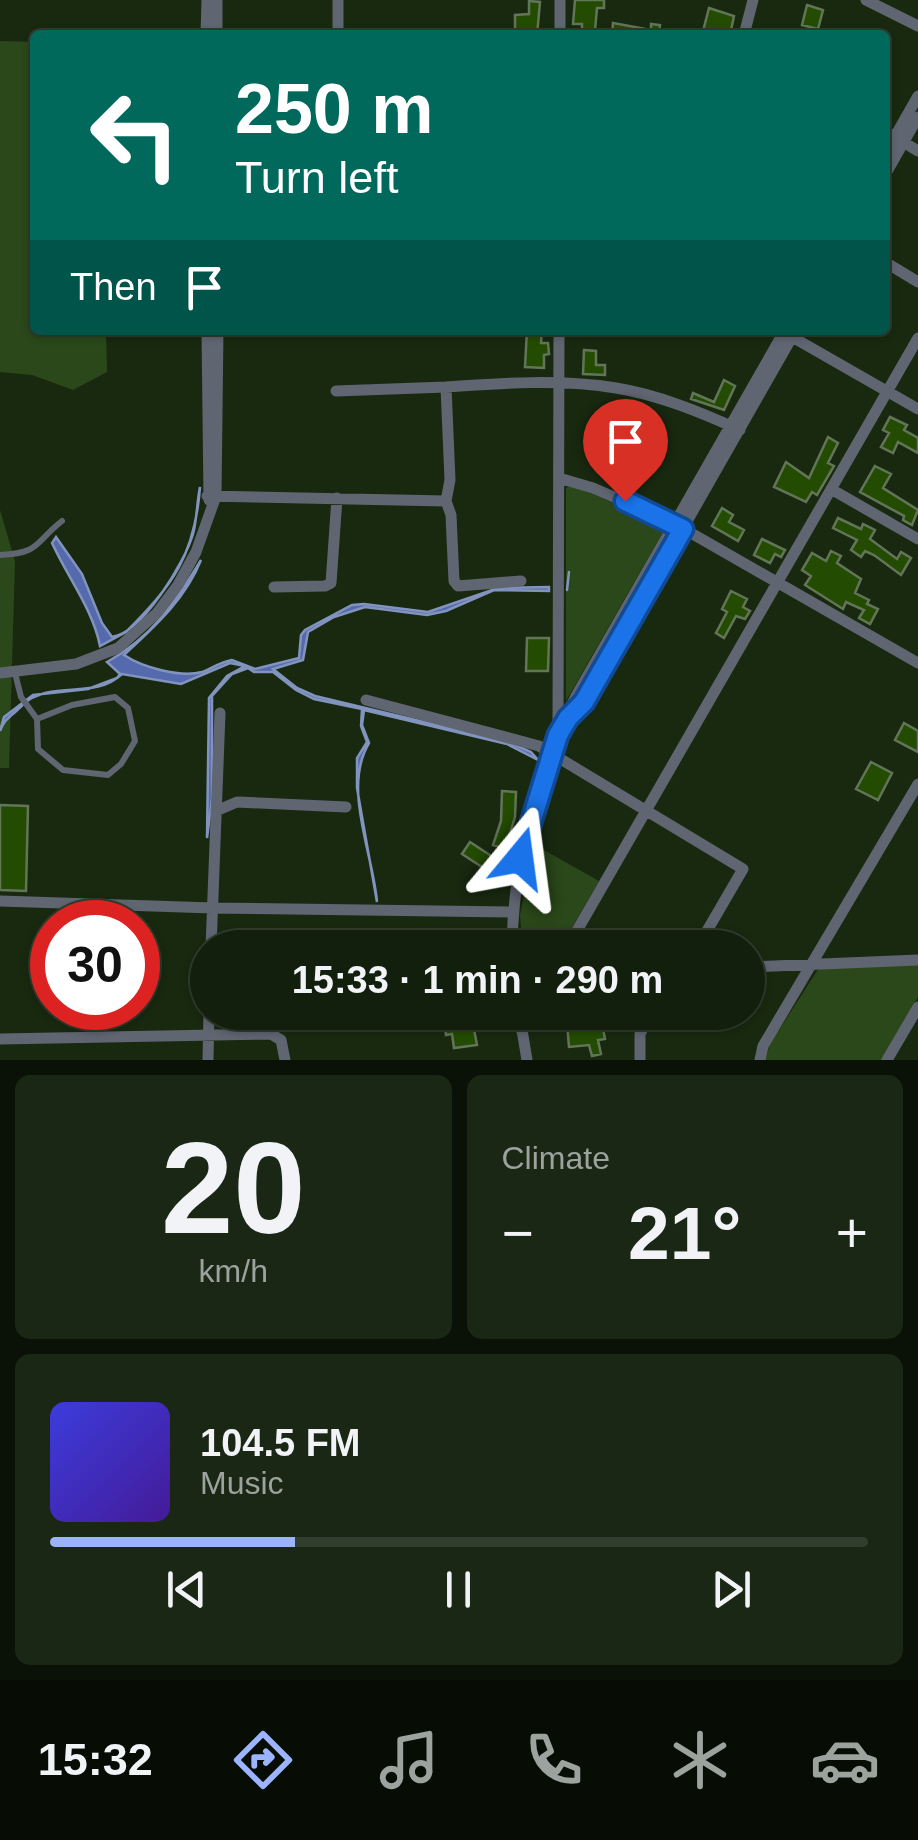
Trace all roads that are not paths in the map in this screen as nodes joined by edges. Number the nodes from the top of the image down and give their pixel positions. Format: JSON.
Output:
{"nodes":[{"id":1,"x":206,"y":0,"type":"edge"},
{"id":2,"x":217,"y":0,"type":"edge"},
{"id":3,"x":338,"y":0,"type":"edge"},
{"id":4,"x":560,"y":0,"type":"edge"},
{"id":5,"x":753,"y":0,"type":"edge"},
{"id":6,"x":866,"y":0,"type":"edge"},
{"id":7,"x":918,"y":26,"type":"edge"},
{"id":8,"x":206,"y":30,"type":"edge"},
{"id":9,"x":217,"y":30,"type":"edge"},
{"id":10,"x":338,"y":30,"type":"edge"},
{"id":11,"x":560,"y":30,"type":"edge"},
{"id":12,"x":745,"y":30,"type":"edge"},
{"id":13,"x":918,"y":96,"type":"edge"},
{"id":14,"x":918,"y":117,"type":"edge"},
{"id":15,"x":894,"y":137,"type":"edge"},
{"id":16,"x":918,"y":151,"type":"edge"},
{"id":17,"x":890,"y":265,"type":"edge"},
{"id":18,"x":918,"y":282,"type":"edge"},
{"id":19,"x":207,"y":335,"type":"edge"},
{"id":20,"x":218,"y":335,"type":"edge"},
{"id":21,"x":559,"y":335,"type":"edge"},
{"id":22,"x":786,"y":335,"type":"edge"},
{"id":23,"x":793,"y":335,"type":"edge"},
{"id":24,"x":918,"y":338,"type":"edge"},
{"id":25,"x":559,"y":385,"type":"junction"},
{"id":26,"x":446,"y":387,"type":"junction"},
{"id":27,"x":336,"y":391,"type":"dead end"},
{"id":28,"x":887,"y":391,"type":"junction"},
{"id":29,"x":918,"y":409,"type":"edge"},
{"id":30,"x":735,"y":428,"type":"junction"},
{"id":31,"x":559,"y":478,"type":"junction"},
{"id":32,"x":831,"y":489,"type":"junction"},
{"id":33,"x":337,"y":498,"type":"junction"},
{"id":34,"x":212,"y":500,"type":"junction"},
{"id":35,"x":446,"y":500,"type":"junction"},
{"id":36,"x":62,"y":521,"type":"dead end"},
{"id":37,"x":679,"y":526,"type":"junction"},
{"id":38,"x":918,"y":539,"type":"edge"},
{"id":39,"x":0,"y":555,"type":"edge"},
{"id":40,"x":521,"y":581,"type":"dead end"},
{"id":41,"x":777,"y":582,"type":"junction"},
{"id":42,"x":274,"y":586,"type":"dead end"},
{"id":43,"x":918,"y":663,"type":"edge"},
{"id":44,"x":0,"y":673,"type":"edge"},
{"id":45,"x":15,"y":673,"type":"junction"},
{"id":46,"x":366,"y":700,"type":"dead end"},
{"id":47,"x":220,"y":713,"type":"dead end"},
{"id":48,"x":37,"y":720,"type":"junction"},
{"id":49,"x":558,"y":735,"type":"junction"},
{"id":50,"x":550,"y":753,"type":"junction"},
{"id":51,"x":918,"y":784,"type":"edge"},
{"id":52,"x":346,"y":807,"type":"dead end"},
{"id":53,"x":216,"y":811,"type":"junction"},
{"id":54,"x":645,"y":812,"type":"junction"},
{"id":55,"x":0,"y":901,"type":"edge"},
{"id":56,"x":212,"y":908,"type":"junction"},
{"id":57,"x":512,"y":912,"type":"junction"},
{"id":58,"x":211,"y":930,"type":"edge"},
{"id":59,"x":512,"y":930,"type":"edge"},
{"id":60,"x":577,"y":930,"type":"edge"},
{"id":61,"x":707,"y":930,"type":"edge"},
{"id":62,"x":918,"y":960,"type":"edge"},
{"id":63,"x":812,"y":964,"type":"junction"},
{"id":64,"x":765,"y":965,"type":"edge"},
{"id":65,"x":918,"y":1007,"type":"edge"},
{"id":66,"x":208,"y":1030,"type":"edge"},
{"id":67,"x":642,"y":1030,"type":"edge"},
{"id":68,"x":522,"y":1032,"type":"edge"},
{"id":69,"x":208,"y":1037,"type":"junction"},
{"id":70,"x":0,"y":1038,"type":"edge"},
{"id":71,"x":208,"y":1060,"type":"edge"},
{"id":72,"x":285,"y":1060,"type":"edge"},
{"id":73,"x":526,"y":1060,"type":"edge"},
{"id":74,"x":640,"y":1060,"type":"edge"},
{"id":75,"x":760,"y":1060,"type":"edge"},
{"id":76,"x":888,"y":1060,"type":"edge"}],
"edges":[{"from":1,"to":8,"type":"street"},
{"from":2,"to":9,"type":"street"},
{"from":3,"to":10,"type":"street"},
{"from":4,"to":11,"type":"street"},
{"from":5,"to":12,"type":"street"},
{"from":6,"to":7,"type":"street"},
{"from":13,"to":15,"type":"street"},
{"from":14,"to":15,"type":"street"},
{"from":15,"to":16,"type":"street"},
{"from":17,"to":18,"type":"street"},
{"from":19,"to":34,"type":"street"},
{"from":20,"to":34,"type":"street"},
{"from":21,"to":25,"type":"street"},
{"from":22,"to":30,"type":"street"},
{"from":23,"to":28,"type":"street"},
{"from":24,"to":28,"type":"street"},
{"from":25,"to":26,"type":"street"},
{"from":25,"to":30,"type":"street"},
{"from":25,"to":31,"type":"street"},
{"from":26,"to":27,"type":"street"},
{"from":26,"to":35,"type":"street"},
{"from":28,"to":29,"type":"street"},
{"from":28,"to":32,"type":"street"},
{"from":30,"to":37,"type":"street"},
{"from":31,"to":37,"type":"street"},
{"from":31,"to":49,"type":"street"},
{"from":32,"to":38,"type":"street"},
{"from":32,"to":41,"type":"street"},
{"from":33,"to":34,"type":"street"},
{"from":33,"to":35,"type":"street"},
{"from":33,"to":42,"type":"street"},
{"from":34,"to":45,"type":"street"},
{"from":35,"to":40,"type":"street"},
{"from":36,"to":39,"type":"lane"},
{"from":37,"to":41,"type":"street"},
{"from":37,"to":49,"type":"street"},
{"from":41,"to":43,"type":"street"},
{"from":41,"to":54,"type":"street"},
{"from":44,"to":45,"type":"street"},
{"from":45,"to":48,"type":"lane"},
{"from":46,"to":50,"type":"street"},
{"from":47,"to":53,"type":"street"},
{"from":48,"to":48,"type":"lane"},
{"from":49,"to":50,"type":"street"},
{"from":50,"to":54,"type":"street"},
{"from":50,"to":57,"type":"street"},
{"from":51,"to":63,"type":"street"},
{"from":52,"to":53,"type":"street"},
{"from":53,"to":56,"type":"street"},
{"from":54,"to":60,"type":"street"},
{"from":54,"to":61,"type":"street"},
{"from":55,"to":56,"type":"street"},
{"from":56,"to":57,"type":"street"},
{"from":56,"to":58,"type":"street"},
{"from":57,"to":59,"type":"street"},
{"from":62,"to":63,"type":"street"},
{"from":63,"to":64,"type":"street"},
{"from":63,"to":75,"type":"street"},
{"from":65,"to":76,"type":"street"},
{"from":66,"to":69,"type":"street"},
{"from":67,"to":74,"type":"street"},
{"from":68,"to":73,"type":"street"},
{"from":69,"to":70,"type":"street"},
{"from":69,"to":71,"type":"street"},
{"from":69,"to":72,"type":"street"}]}
